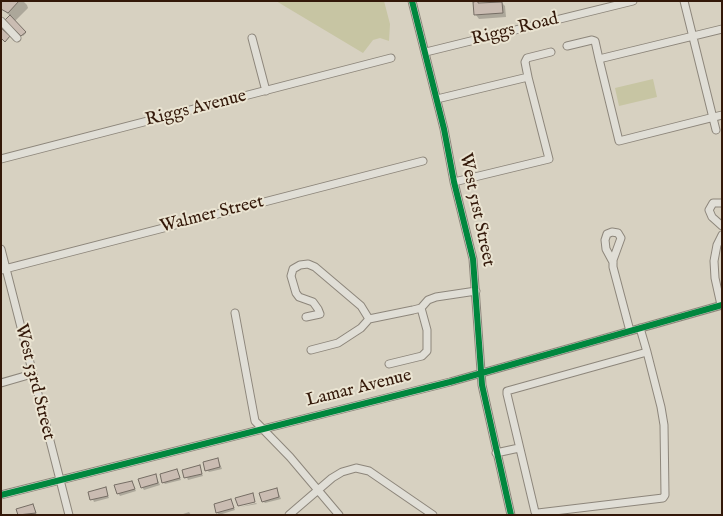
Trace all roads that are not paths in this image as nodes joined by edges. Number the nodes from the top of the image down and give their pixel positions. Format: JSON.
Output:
{"nodes":[{"id":1,"x":412,"y":1,"type":"edge"},
{"id":2,"x":633,"y":1,"type":"edge"},
{"id":3,"x":685,"y":2,"type":"edge"},
{"id":4,"x":1,"y":21,"type":"edge"},
{"id":5,"x":722,"y":29,"type":"edge"},
{"id":6,"x":693,"y":36,"type":"junction"},
{"id":7,"x":17,"y":38,"type":"dead end"},
{"id":8,"x":252,"y":38,"type":"dead end"},
{"id":9,"x":567,"y":46,"type":"dead end"},
{"id":10,"x":426,"y":52,"type":"junction"},
{"id":11,"x":551,"y":52,"type":"dead end"},
{"id":12,"x":391,"y":58,"type":"dead end"},
{"id":13,"x":599,"y":59,"type":"junction"},
{"id":14,"x":528,"y":77,"type":"junction"},
{"id":15,"x":266,"y":91,"type":"junction"},
{"id":16,"x":437,"y":99,"type":"junction"},
{"id":17,"x":722,"y":115,"type":"edge"},
{"id":18,"x":713,"y":117,"type":"junction"},
{"id":19,"x":716,"y":130,"type":"dead end"},
{"id":20,"x":1,"y":159,"type":"edge"},
{"id":21,"x":423,"y":161,"type":"dead end"},
{"id":22,"x":454,"y":182,"type":"junction"},
{"id":23,"x":722,"y":203,"type":"edge"},
{"id":24,"x":722,"y":226,"type":"edge"},
{"id":25,"x":722,"y":235,"type":"edge"},
{"id":26,"x":1,"y":249,"type":"edge"},
{"id":27,"x":613,"y":262,"type":"dead end"},
{"id":28,"x":4,"y":269,"type":"edge"},
{"id":29,"x":476,"y":292,"type":"junction"},
{"id":30,"x":722,"y":305,"type":"edge"},
{"id":31,"x":421,"y":308,"type":"junction"},
{"id":32,"x":235,"y":313,"type":"dead end"},
{"id":33,"x":306,"y":317,"type":"dead end"},
{"id":34,"x":369,"y":319,"type":"junction"},
{"id":35,"x":640,"y":328,"type":"junction"},
{"id":36,"x":630,"y":331,"type":"junction"},
{"id":37,"x":311,"y":350,"type":"dead end"},
{"id":38,"x":647,"y":352,"type":"junction"},
{"id":39,"x":389,"y":364,"type":"dead end"},
{"id":40,"x":481,"y":373,"type":"junction"},
{"id":41,"x":32,"y":374,"type":"junction"},
{"id":42,"x":1,"y":383,"type":"edge"},
{"id":43,"x":263,"y":429,"type":"junction"},
{"id":44,"x":519,"y":448,"type":"junction"},
{"id":45,"x":496,"y":453,"type":"junction"},
{"id":46,"x":60,"y":481,"type":"junction"},
{"id":47,"x":319,"y":491,"type":"junction"},
{"id":48,"x":1,"y":495,"type":"edge"},
{"id":49,"x":69,"y":515,"type":"edge"},
{"id":50,"x":289,"y":515,"type":"edge"},
{"id":51,"x":339,"y":515,"type":"edge"},
{"id":52,"x":433,"y":515,"type":"edge"},
{"id":53,"x":511,"y":515,"type":"edge"}],
"edges":[{"from":1,"to":10,"type":"street","name":"West 51st Street"},
{"from":2,"to":10,"type":"street","name":"Riggs Road"},
{"from":3,"to":6,"type":"street"},
{"from":4,"to":7,"type":"street"},
{"from":5,"to":6,"type":"street"},
{"from":6,"to":13,"type":"street"},
{"from":6,"to":18,"type":"street"},
{"from":8,"to":15,"type":"street"},
{"from":9,"to":13,"type":"street"},
{"from":10,"to":16,"type":"street","name":"West 51st Street"},
{"from":11,"to":14,"type":"street"},
{"from":12,"to":15,"type":"street","name":"Riggs Avenue"},
{"from":13,"to":18,"type":"street"},
{"from":14,"to":16,"type":"street"},
{"from":14,"to":22,"type":"street"},
{"from":15,"to":20,"type":"street","name":"Riggs Avenue"},
{"from":16,"to":22,"type":"street","name":"West 51st Street"},
{"from":17,"to":18,"type":"street"},
{"from":18,"to":19,"type":"street"},
{"from":21,"to":28,"type":"street","name":"Walmer Street"},
{"from":22,"to":29,"type":"street","name":"West 51st Street"},
{"from":23,"to":24,"type":"street"},
{"from":25,"to":30,"type":"street"},
{"from":26,"to":28,"type":"street","name":"West 53rd Street"},
{"from":27,"to":36,"type":"street"},
{"from":28,"to":41,"type":"street","name":"West 53rd Street"},
{"from":29,"to":31,"type":"street"},
{"from":29,"to":40,"type":"street","name":"West 51st Street"},
{"from":30,"to":35,"type":"street","name":"Lamar Avenue"},
{"from":31,"to":34,"type":"street"},
{"from":31,"to":39,"type":"street"},
{"from":32,"to":43,"type":"street"},
{"from":33,"to":34,"type":"street"},
{"from":34,"to":37,"type":"street"},
{"from":35,"to":36,"type":"street","name":"Lamar Avenue"},
{"from":35,"to":38,"type":"street"},
{"from":36,"to":40,"type":"street","name":"Lamar Avenue"},
{"from":38,"to":44,"type":"street"},
{"from":38,"to":44,"type":"street"},
{"from":40,"to":43,"type":"street","name":"Lamar Avenue"},
{"from":40,"to":45,"type":"street","name":"West 51st Street"},
{"from":41,"to":42,"type":"street"},
{"from":41,"to":46,"type":"street","name":"West 53rd Street"},
{"from":43,"to":46,"type":"street","name":"Lamar Avenue"},
{"from":43,"to":47,"type":"street"},
{"from":44,"to":45,"type":"street"},
{"from":45,"to":53,"type":"street","name":"West 51st Street"},
{"from":46,"to":48,"type":"street","name":"Lamar Avenue"},
{"from":46,"to":49,"type":"street","name":"West 53rd Street"},
{"from":47,"to":50,"type":"street"},
{"from":47,"to":51,"type":"street"},
{"from":47,"to":52,"type":"street"}]}
